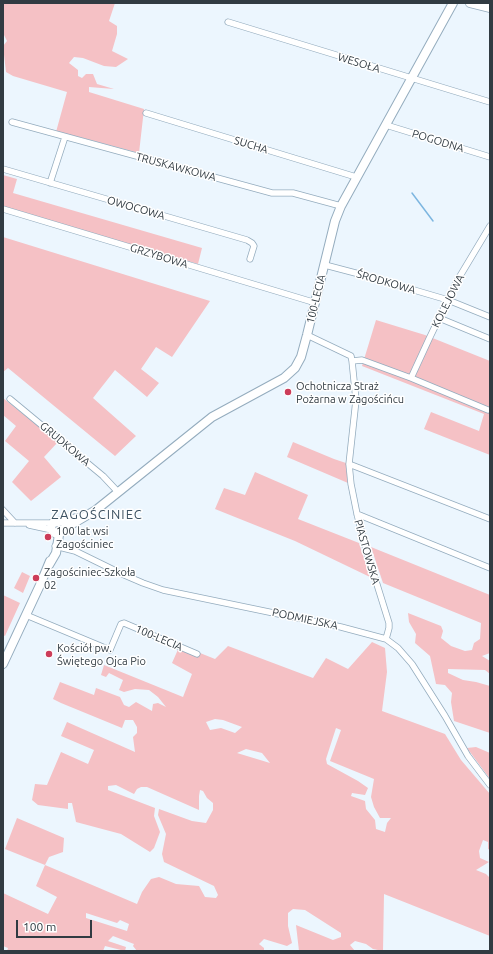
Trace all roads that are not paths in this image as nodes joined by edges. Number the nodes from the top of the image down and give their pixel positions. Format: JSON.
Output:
{"nodes":[{"id":1,"x":454,"y":3,"type":"edge"},
{"id":2,"x":470,"y":3,"type":"edge"},
{"id":3,"x":490,"y":8,"type":"edge"},
{"id":4,"x":228,"y":22,"type":"dead end"},
{"id":5,"x":412,"y":79,"type":"junction"},
{"id":6,"x":490,"y":102,"type":"edge"},
{"id":7,"x":146,"y":113,"type":"dead end"},
{"id":8,"x":12,"y":122,"type":"dead end"},
{"id":9,"x":386,"y":125,"type":"junction"},
{"id":10,"x":65,"y":137,"type":"junction"},
{"id":11,"x":490,"y":157,"type":"edge"},
{"id":12,"x":3,"y":169,"type":"edge"},
{"id":13,"x":356,"y":177,"type":"junction"},
{"id":14,"x":50,"y":183,"type":"junction"},
{"id":15,"x":341,"y":206,"type":"junction"},
{"id":16,"x":3,"y":209,"type":"edge"},
{"id":17,"x":490,"y":226,"type":"edge"},
{"id":18,"x":250,"y":259,"type":"dead end"},
{"id":19,"x":325,"y":265,"type":"junction"},
{"id":20,"x":448,"y":300,"type":"junction"},
{"id":21,"x":316,"y":303,"type":"junction"},
{"id":22,"x":490,"y":317,"type":"edge"},
{"id":23,"x":439,"y":318,"type":"junction"},
{"id":24,"x":307,"y":335,"type":"junction"},
{"id":25,"x":490,"y":339,"type":"edge"},
{"id":26,"x":352,"y":361,"type":"junction"},
{"id":27,"x":411,"y":378,"type":"junction"},
{"id":28,"x":10,"y":399,"type":"dead end"},
{"id":29,"x":488,"y":410,"type":"dead end"},
{"id":30,"x":349,"y":464,"type":"junction"},
{"id":31,"x":118,"y":492,"type":"junction"},
{"id":32,"x":3,"y":510,"type":"edge"},
{"id":33,"x":357,"y":514,"type":"junction"},
{"id":34,"x":490,"y":519,"type":"edge"},
{"id":35,"x":15,"y":523,"type":"junction"},
{"id":36,"x":3,"y":524,"type":"edge"},
{"id":37,"x":57,"y":528,"type":"junction"},
{"id":38,"x":56,"y":546,"type":"junction"},
{"id":39,"x":490,"y":568,"type":"edge"},
{"id":40,"x":26,"y":616,"type":"junction"},
{"id":41,"x":386,"y":639,"type":"junction"},
{"id":42,"x":197,"y":654,"type":"dead end"},
{"id":43,"x":3,"y":664,"type":"edge"},
{"id":44,"x":490,"y":785,"type":"edge"}],
"edges":[{"from":1,"to":5,"type":"street","name":"100-LECIA"},
{"from":2,"to":3,"type":"street"},
{"from":4,"to":5,"type":"street","name":"WESOŁA"},
{"from":5,"to":6,"type":"street","name":"WESOŁA"},
{"from":5,"to":9,"type":"street","name":"100-LECIA"},
{"from":7,"to":13,"type":"street","name":"SUCHA"},
{"from":8,"to":10,"type":"street","name":"TRUSKAWKOWA"},
{"from":9,"to":11,"type":"street","name":"POGODNA"},
{"from":9,"to":13,"type":"street","name":"100-LECIA"},
{"from":10,"to":14,"type":"street"},
{"from":10,"to":15,"type":"street","name":"TRUSKAWKOWA"},
{"from":12,"to":14,"type":"street","name":"OWOCOWA"},
{"from":13,"to":15,"type":"street","name":"100-LECIA"},
{"from":14,"to":18,"type":"street","name":"OWOCOWA"},
{"from":15,"to":19,"type":"street","name":"100-LECIA"},
{"from":16,"to":21,"type":"street","name":"GRZYBOWA"},
{"from":17,"to":20,"type":"street","name":"KOLEJOWA"},
{"from":19,"to":20,"type":"street","name":"ŚRODKOWA"},
{"from":19,"to":21,"type":"street","name":"100-LECIA"},
{"from":20,"to":22,"type":"street","name":"ŚRODKOWA"},
{"from":20,"to":23,"type":"street","name":"KOLEJOWA"},
{"from":21,"to":24,"type":"street","name":"100-LECIA"},
{"from":23,"to":25,"type":"street"},
{"from":23,"to":27,"type":"street","name":"KOLEJOWA"},
{"from":24,"to":26,"type":"street"},
{"from":24,"to":31,"type":"street","name":"100-LECIA"},
{"from":26,"to":27,"type":"street"},
{"from":26,"to":30,"type":"street","name":"PIASTOWSKA"},
{"from":27,"to":29,"type":"street"},
{"from":28,"to":31,"type":"street","name":"GRUDKOWA"},
{"from":30,"to":33,"type":"street","name":"PIASTOWSKA"},
{"from":30,"to":34,"type":"street"},
{"from":31,"to":37,"type":"street","name":"100-LECIA"},
{"from":32,"to":35,"type":"street"},
{"from":33,"to":39,"type":"street"},
{"from":33,"to":41,"type":"street","name":"PIASTOWSKA"},
{"from":35,"to":36,"type":"street"},
{"from":35,"to":37,"type":"street"},
{"from":37,"to":38,"type":"street"},
{"from":38,"to":40,"type":"street"},
{"from":38,"to":41,"type":"street","name":"PODMIEJSKA"},
{"from":40,"to":42,"type":"street","name":"100-LECIA"},
{"from":40,"to":43,"type":"street"},
{"from":41,"to":44,"type":"street","name":"PODMIEJSKA"}]}
